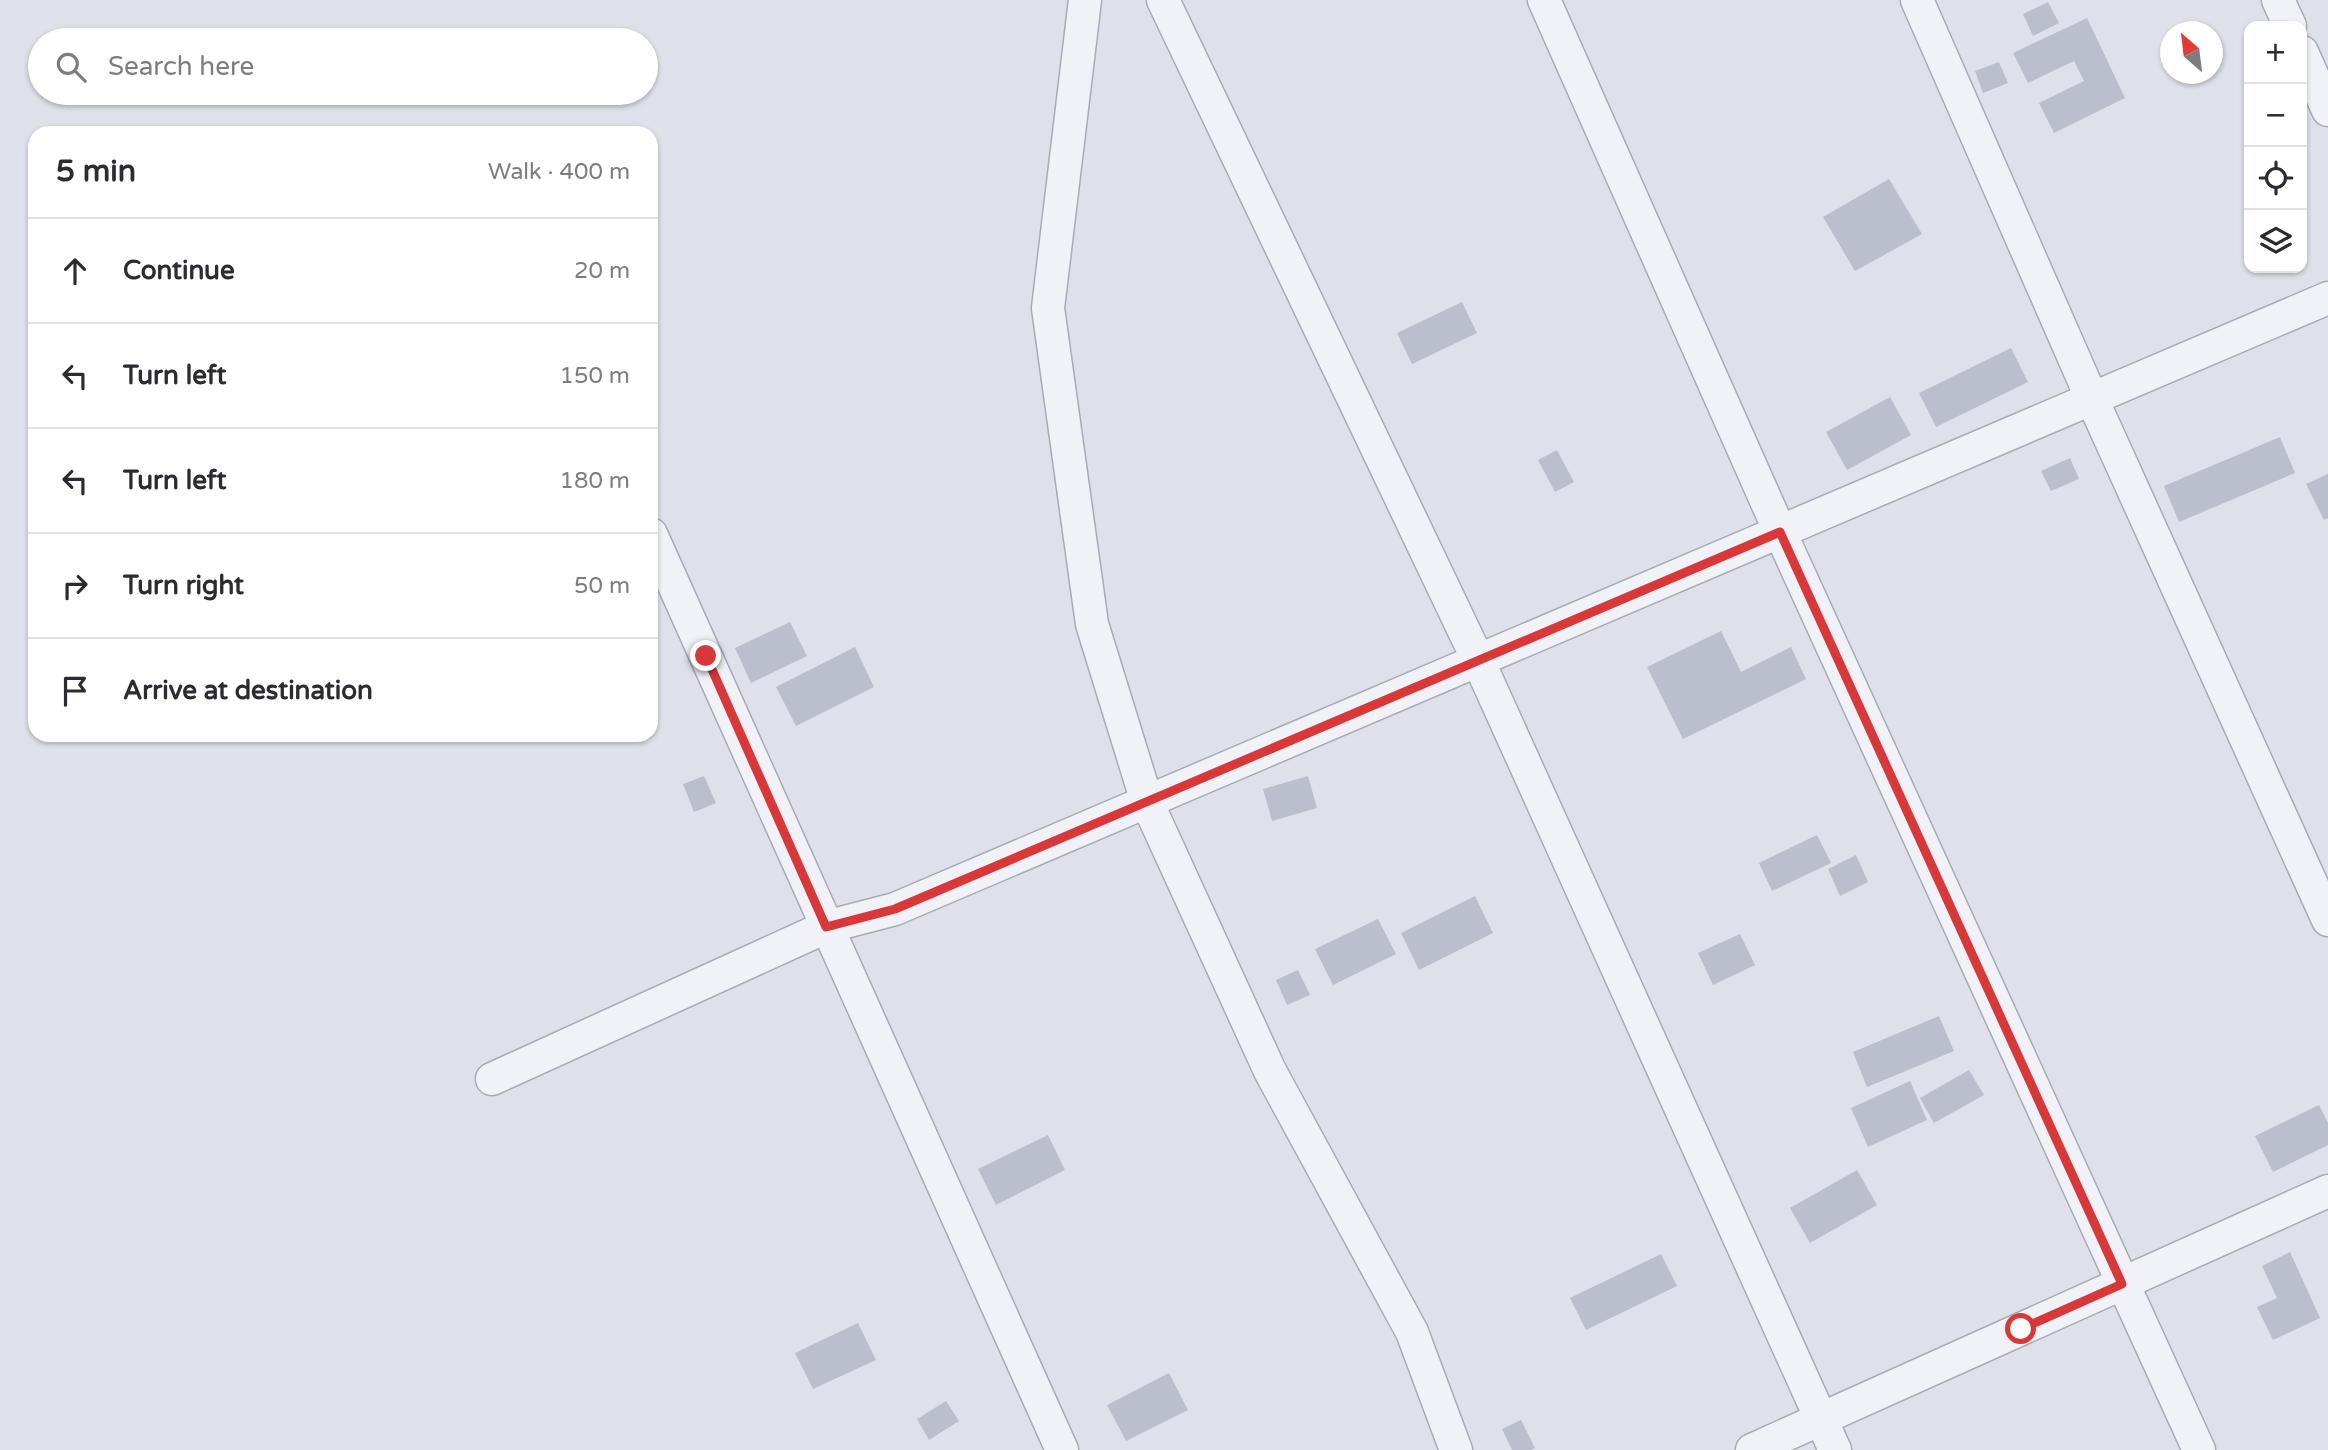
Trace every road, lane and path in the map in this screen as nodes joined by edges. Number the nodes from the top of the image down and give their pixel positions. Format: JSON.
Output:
{"nodes":[{"id":1,"x":1085,"y":0,"type":"edge"},
{"id":2,"x":1163,"y":0,"type":"edge"},
{"id":3,"x":1544,"y":0,"type":"edge"},
{"id":4,"x":1917,"y":0,"type":"edge"},
{"id":5,"x":2278,"y":0,"type":"edge"},
{"id":6,"x":2288,"y":21,"type":"edge"},
{"id":7,"x":2307,"y":63,"type":"edge"},
{"id":8,"x":2328,"y":110,"type":"edge"},
{"id":9,"x":2328,"y":298,"type":"edge"},
{"id":10,"x":2092,"y":399,"type":"junction"},
{"id":11,"x":1780,"y":532,"type":"junction"},
{"id":12,"x":658,"y":550,"type":"edge"},
{"id":13,"x":1478,"y":660,"type":"junction"},
{"id":14,"x":1147,"y":802,"type":"junction"},
{"id":15,"x":2328,"y":919,"type":"edge"},
{"id":16,"x":826,"y":927,"type":"junction"},
{"id":17,"x":492,"y":1079,"type":"dead end"},
{"id":18,"x":2328,"y":1191,"type":"edge"},
{"id":19,"x":2122,"y":1284,"type":"junction"},
{"id":20,"x":1819,"y":1420,"type":"junction"},
{"id":21,"x":1062,"y":1450,"type":"edge"},
{"id":22,"x":1456,"y":1450,"type":"edge"},
{"id":23,"x":1752,"y":1450,"type":"edge"},
{"id":24,"x":1835,"y":1450,"type":"edge"},
{"id":25,"x":2199,"y":1450,"type":"edge"}],
"edges":[{"from":1,"to":14,"type":"street"},
{"from":2,"to":13,"type":"street"},
{"from":3,"to":11,"type":"street"},
{"from":4,"to":10,"type":"street"},
{"from":5,"to":6,"type":"street"},
{"from":7,"to":8,"type":"street"},
{"from":9,"to":10,"type":"street"},
{"from":10,"to":11,"type":"street"},
{"from":10,"to":15,"type":"street"},
{"from":11,"to":13,"type":"street"},
{"from":11,"to":19,"type":"street"},
{"from":12,"to":16,"type":"street"},
{"from":13,"to":14,"type":"street"},
{"from":13,"to":20,"type":"street"},
{"from":14,"to":16,"type":"street"},
{"from":14,"to":22,"type":"street"},
{"from":16,"to":17,"type":"street"},
{"from":16,"to":21,"type":"street"},
{"from":18,"to":19,"type":"street"},
{"from":19,"to":20,"type":"street"},
{"from":19,"to":25,"type":"street"},
{"from":20,"to":23,"type":"street"},
{"from":20,"to":24,"type":"street"}]}
